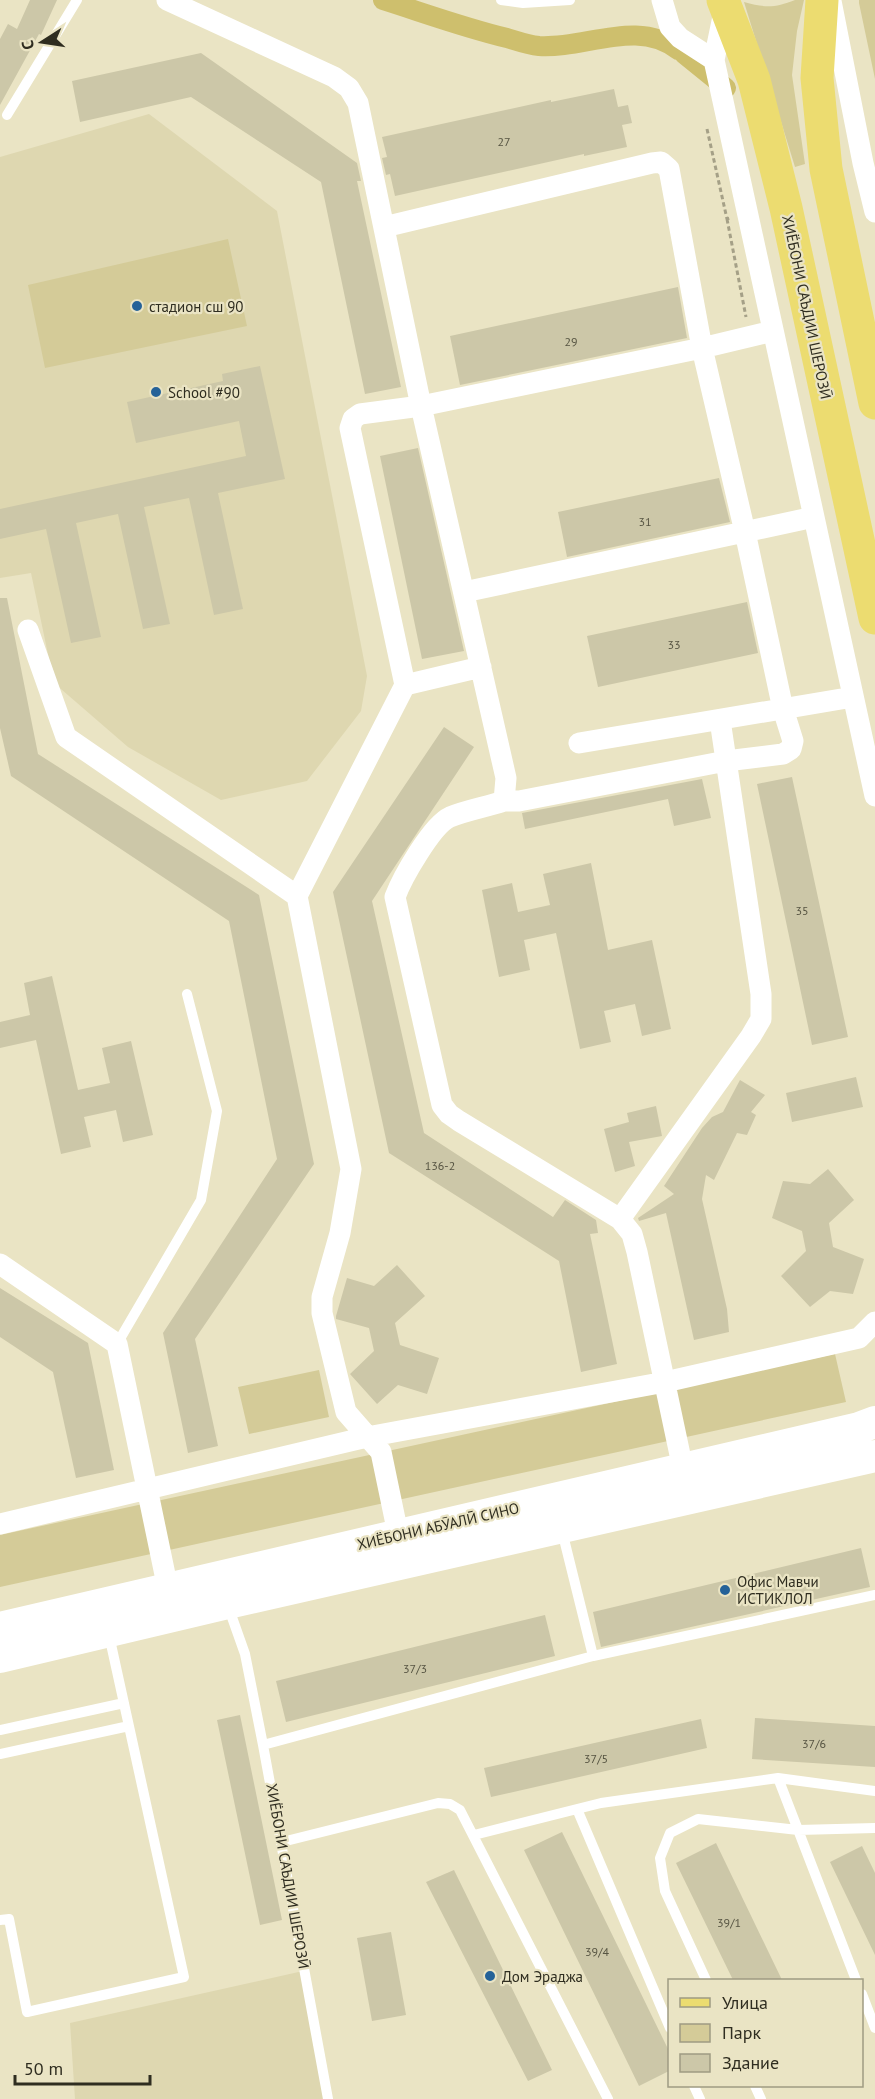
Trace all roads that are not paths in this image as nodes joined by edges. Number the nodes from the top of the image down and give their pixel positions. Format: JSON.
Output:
{"nodes":[{"id":1,"x":77,"y":0,"type":"edge"},
{"id":2,"x":167,"y":0,"type":"edge"},
{"id":3,"x":501,"y":0,"type":"edge"},
{"id":4,"x":570,"y":0,"type":"edge"},
{"id":5,"x":662,"y":0,"type":"edge"},
{"id":6,"x":822,"y":0,"type":"edge"},
{"id":7,"x":831,"y":0,"type":"edge"},
{"id":8,"x":724,"y":3,"type":"edge"},
{"id":9,"x":714,"y":60,"type":"junction"},
{"id":10,"x":7,"y":115,"type":"dead end"},
{"id":11,"x":869,"y":162,"type":"edge"},
{"id":12,"x":875,"y":212,"type":"edge"},
{"id":13,"x":384,"y":227,"type":"junction"},
{"id":14,"x":773,"y":331,"type":"junction"},
{"id":15,"x":702,"y":348,"type":"junction"},
{"id":16,"x":875,"y":403,"type":"edge"},
{"id":17,"x":422,"y":406,"type":"junction"},
{"id":18,"x":814,"y":517,"type":"junction"},
{"id":19,"x":746,"y":532,"type":"junction"},
{"id":20,"x":464,"y":592,"type":"junction"},
{"id":21,"x":875,"y":618,"type":"edge"},
{"id":22,"x":28,"y":630,"type":"dead end"},
{"id":23,"x":481,"y":667,"type":"junction"},
{"id":24,"x":405,"y":685,"type":"junction"},
{"id":25,"x":853,"y":697,"type":"junction"},
{"id":26,"x":783,"y":709,"type":"junction"},
{"id":27,"x":720,"y":720,"type":"junction"},
{"id":28,"x":579,"y":743,"type":"dead end"},
{"id":29,"x":726,"y":761,"type":"junction"},
{"id":30,"x":875,"y":796,"type":"edge"},
{"id":31,"x":504,"y":801,"type":"junction"},
{"id":32,"x":297,"y":896,"type":"junction"},
{"id":33,"x":187,"y":994,"type":"dead end"},
{"id":34,"x":620,"y":1219,"type":"junction"},
{"id":35,"x":0,"y":1264,"type":"edge"},
{"id":36,"x":875,"y":1322,"type":"edge"},
{"id":37,"x":117,"y":1344,"type":"junction"},
{"id":38,"x":665,"y":1382,"type":"junction"},
{"id":39,"x":875,"y":1422,"type":"edge"},
{"id":40,"x":367,"y":1437,"type":"junction"},
{"id":41,"x":870,"y":1459,"type":"edge"},
{"id":42,"x":683,"y":1469,"type":"junction"},
{"id":43,"x":147,"y":1490,"type":"junction"},
{"id":44,"x":0,"y":1524,"type":"edge"},
{"id":45,"x":562,"y":1527,"type":"junction"},
{"id":46,"x":402,"y":1549,"type":"junction"},
{"id":47,"x":168,"y":1589,"type":"junction"},
{"id":48,"x":875,"y":1595,"type":"edge"},
{"id":49,"x":228,"y":1603,"type":"junction"},
{"id":50,"x":0,"y":1628,"type":"edge"},
{"id":51,"x":108,"y":1632,"type":"junction"},
{"id":52,"x":593,"y":1656,"type":"junction"},
{"id":53,"x":0,"y":1658,"type":"edge"},
{"id":54,"x":124,"y":1703,"type":"junction"},
{"id":55,"x":129,"y":1726,"type":"junction"},
{"id":56,"x":0,"y":1730,"type":"edge"},
{"id":57,"x":263,"y":1745,"type":"junction"},
{"id":58,"x":0,"y":1754,"type":"edge"},
{"id":59,"x":778,"y":1778,"type":"junction"},
{"id":60,"x":875,"y":1791,"type":"edge"},
{"id":61,"x":578,"y":1809,"type":"junction"},
{"id":62,"x":875,"y":1827,"type":"edge"},
{"id":63,"x":798,"y":1830,"type":"junction"},
{"id":64,"x":474,"y":1834,"type":"junction"},
{"id":65,"x":282,"y":1842,"type":"junction"},
{"id":66,"x":0,"y":1920,"type":"edge"},
{"id":67,"x":706,"y":1979,"type":"edge"},
{"id":68,"x":856,"y":1979,"type":"edge"},
{"id":69,"x":863,"y":1999,"type":"edge"},
{"id":70,"x":668,"y":2026,"type":"edge"},
{"id":71,"x":875,"y":2028,"type":"edge"},
{"id":72,"x":328,"y":2099,"type":"edge"},
{"id":73,"x":608,"y":2099,"type":"edge"}],
"edges":[{"from":1,"to":10,"type":"lane"},
{"from":2,"to":13,"type":"street"},
{"from":3,"to":4,"type":"lane"},
{"from":5,"to":9,"type":"street"},
{"from":6,"to":16,"type":"main road"},
{"from":7,"to":11,"type":"street"},
{"from":8,"to":9,"type":"street"},
{"from":8,"to":21,"type":"main road","name":"ХИЁБОНИ САЪДИИ ШЕРОЗӢ"},
{"from":9,"to":14,"type":"street"},
{"from":11,"to":12,"type":"street"},
{"from":13,"to":15,"type":"street"},
{"from":13,"to":17,"type":"street"},
{"from":14,"to":15,"type":"street"},
{"from":14,"to":18,"type":"street"},
{"from":15,"to":17,"type":"street"},
{"from":15,"to":19,"type":"street"},
{"from":17,"to":20,"type":"street"},
{"from":17,"to":24,"type":"street"},
{"from":18,"to":19,"type":"street"},
{"from":18,"to":25,"type":"street"},
{"from":19,"to":20,"type":"street"},
{"from":19,"to":26,"type":"street"},
{"from":20,"to":23,"type":"street"},
{"from":22,"to":32,"type":"street"},
{"from":23,"to":24,"type":"street"},
{"from":23,"to":31,"type":"street"},
{"from":24,"to":32,"type":"street"},
{"from":25,"to":26,"type":"street"},
{"from":25,"to":30,"type":"street"},
{"from":26,"to":27,"type":"street"},
{"from":26,"to":29,"type":"street"},
{"from":27,"to":28,"type":"street"},
{"from":27,"to":29,"type":"street"},
{"from":29,"to":31,"type":"street"},
{"from":29,"to":34,"type":"street"},
{"from":31,"to":34,"type":"street"},
{"from":32,"to":40,"type":"street"},
{"from":33,"to":37,"type":"lane"},
{"from":34,"to":38,"type":"street"},
{"from":35,"to":37,"type":"street"},
{"from":36,"to":38,"type":"street"},
{"from":37,"to":43,"type":"street"},
{"from":38,"to":40,"type":"street"},
{"from":38,"to":42,"type":"street"},
{"from":39,"to":42,"type":"main road","name":"ХИЁБОНИ АБӮАЛӢ СИНО"},
{"from":40,"to":43,"type":"street"},
{"from":40,"to":46,"type":"street"},
{"from":41,"to":45,"type":"main road","name":"ХИЁБОНИ АБӮАЛӢ СИНО"},
{"from":42,"to":46,"type":"main road","name":"ХИЁБОНИ АБӮАЛӢ СИНО"},
{"from":43,"to":44,"type":"street"},
{"from":43,"to":47,"type":"street"},
{"from":45,"to":46,"type":"main road","name":"ХИЁБОНИ АБӮАЛӢ СИНО"},
{"from":45,"to":52,"type":"lane"},
{"from":46,"to":47,"type":"main road","name":"ХИЁБОНИ АБӮАЛӢ СИНО"},
{"from":46,"to":49,"type":"main road","name":"ХИЁБОНИ АБӮАЛӢ СИНО"},
{"from":47,"to":50,"type":"main road","name":"ХИЁБОНИ АБӮАЛӢ СИНО"},
{"from":48,"to":52,"type":"lane"},
{"from":49,"to":51,"type":"main road","name":"ХИЁБОНИ АБӮАЛӢ СИНО"},
{"from":49,"to":57,"type":"lane","name":"ХИЁБОНИ САЪДИИ ШЕРОЗӢ"},
{"from":51,"to":53,"type":"main road","name":"ХИЁБОНИ АБӮАЛӢ СИНО"},
{"from":51,"to":54,"type":"lane"},
{"from":52,"to":57,"type":"lane"},
{"from":54,"to":55,"type":"lane"},
{"from":54,"to":56,"type":"lane"},
{"from":55,"to":58,"type":"lane"},
{"from":55,"to":66,"type":"lane"},
{"from":57,"to":65,"type":"lane","name":"ХИЁБОНИ САЪДИИ ШЕРОЗӢ"},
{"from":59,"to":60,"type":"lane"},
{"from":59,"to":61,"type":"lane"},
{"from":59,"to":63,"type":"lane"},
{"from":61,"to":64,"type":"lane"},
{"from":61,"to":70,"type":"lane"},
{"from":62,"to":63,"type":"lane"},
{"from":63,"to":67,"type":"lane"},
{"from":63,"to":68,"type":"lane"},
{"from":64,"to":65,"type":"lane"},
{"from":64,"to":73,"type":"lane"},
{"from":65,"to":72,"type":"lane","name":"ХИЁБОНИ САЪДИИ ШЕРОЗӢ"},
{"from":69,"to":71,"type":"lane"}]}
